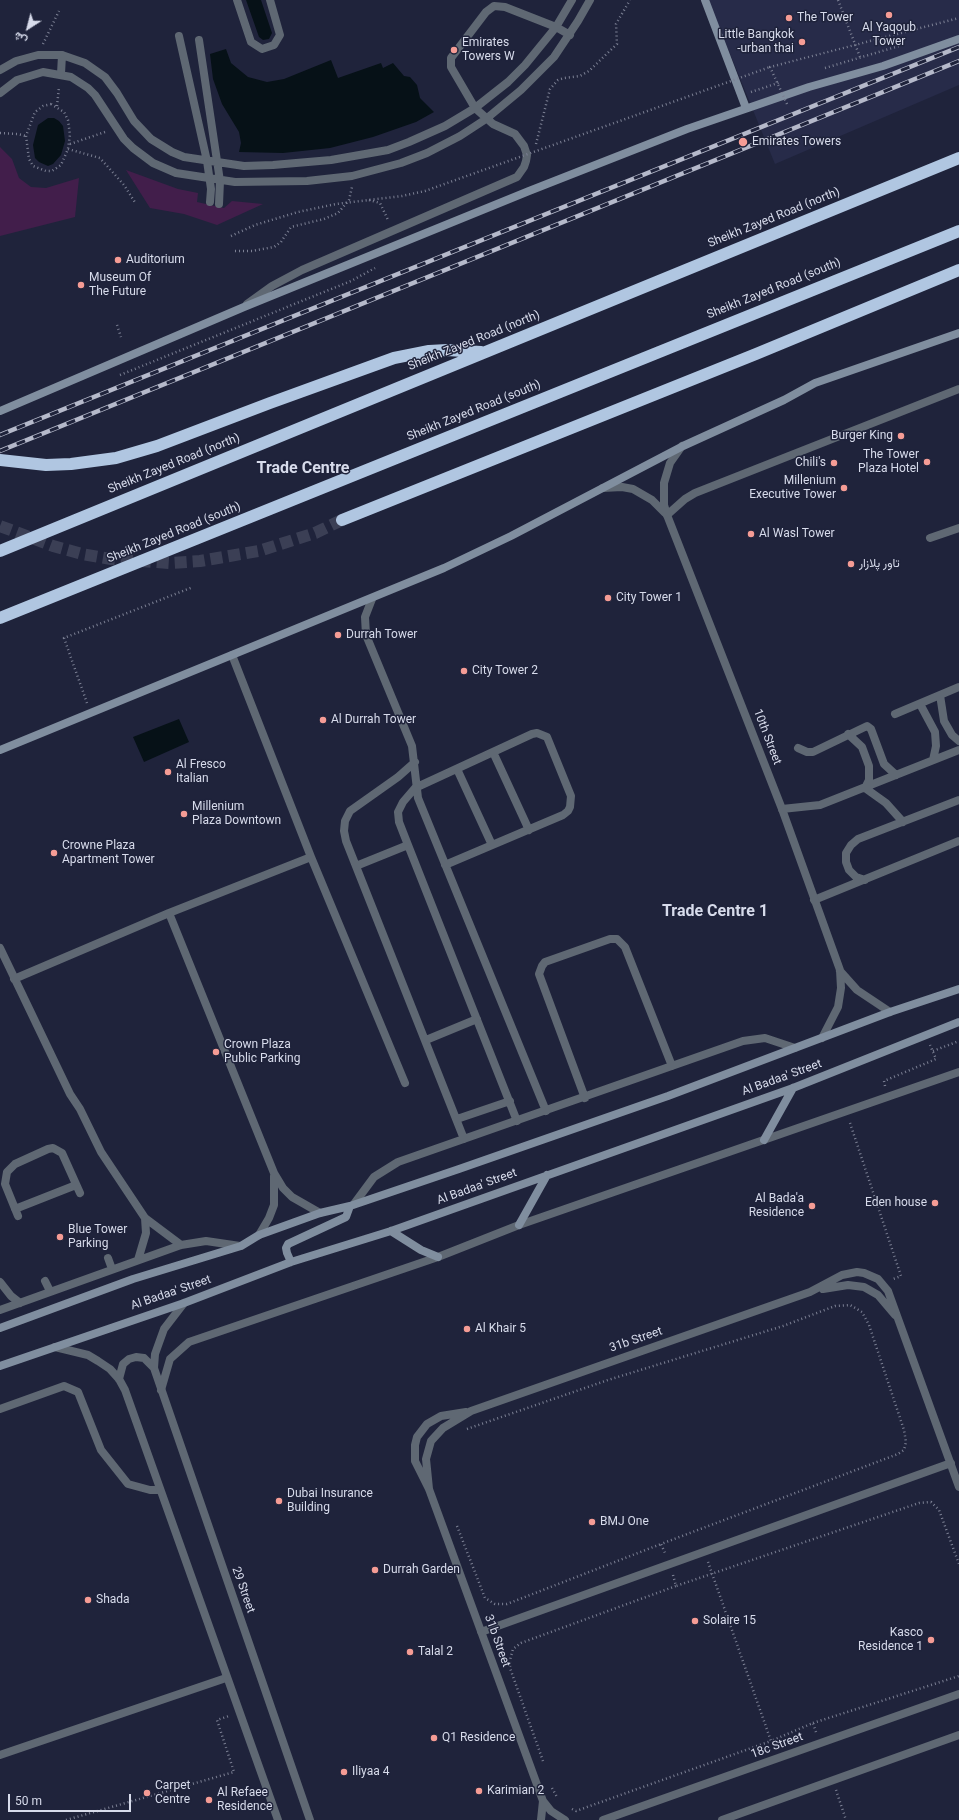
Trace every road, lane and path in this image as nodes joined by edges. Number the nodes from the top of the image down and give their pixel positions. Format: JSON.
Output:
{"nodes":[{"id":1,"x":237,"y":0,"type":"edge"},
{"id":2,"x":270,"y":0,"type":"edge"},
{"id":3,"x":572,"y":0,"type":"edge"},
{"id":4,"x":590,"y":0,"type":"edge"},
{"id":5,"x":630,"y":0,"type":"edge"},
{"id":6,"x":705,"y":0,"type":"edge"},
{"id":7,"x":838,"y":0,"type":"edge"},
{"id":8,"x":59,"y":11,"type":"dead end"},
{"id":9,"x":959,"y":18,"type":"edge"},
{"id":10,"x":556,"y":27,"type":"junction"},
{"id":11,"x":570,"y":35,"type":"junction"},
{"id":12,"x":179,"y":36,"type":"dead end"},
{"id":13,"x":959,"y":39,"type":"edge"},
{"id":14,"x":199,"y":40,"type":"dead end"},
{"id":15,"x":906,"y":44,"type":"dead end"},
{"id":16,"x":38,"y":55,"type":"junction"},
{"id":17,"x":62,"y":55,"type":"junction"},
{"id":18,"x":860,"y":57,"type":"junction"},
{"id":19,"x":770,"y":67,"type":"junction"},
{"id":20,"x":823,"y":69,"type":"dead end"},
{"id":21,"x":0,"y":70,"type":"edge"},
{"id":22,"x":61,"y":74,"type":"junction"},
{"id":23,"x":786,"y":81,"type":"dead end"},
{"id":24,"x":0,"y":93,"type":"edge"},
{"id":25,"x":741,"y":95,"type":"junction"},
{"id":26,"x":787,"y":104,"type":"dead end"},
{"id":27,"x":57,"y":106,"type":"junction"},
{"id":28,"x":475,"y":108,"type":"junction"},
{"id":29,"x":746,"y":108,"type":"junction"},
{"id":30,"x":486,"y":119,"type":"junction"},
{"id":31,"x":117,"y":129,"type":"junction"},
{"id":32,"x":0,"y":133,"type":"edge"},
{"id":33,"x":26,"y":136,"type":"junction"},
{"id":34,"x":70,"y":144,"type":"junction"},
{"id":35,"x":68,"y":149,"type":"junction"},
{"id":36,"x":534,"y":152,"type":"dead end"},
{"id":37,"x":959,"y":158,"type":"edge"},
{"id":38,"x":206,"y":161,"type":"junction"},
{"id":39,"x":218,"y":162,"type":"junction"},
{"id":40,"x":209,"y":179,"type":"junction"},
{"id":41,"x":220,"y":181,"type":"junction"},
{"id":42,"x":349,"y":200,"type":"dead end"},
{"id":43,"x":369,"y":200,"type":"junction"},
{"id":44,"x":210,"y":202,"type":"dead end"},
{"id":45,"x":136,"y":204,"type":"dead end"},
{"id":46,"x":219,"y":204,"type":"dead end"},
{"id":47,"x":388,"y":220,"type":"dead end"},
{"id":48,"x":959,"y":231,"type":"edge"},
{"id":49,"x":231,"y":236,"type":"dead end"},
{"id":50,"x":235,"y":251,"type":"dead end"},
{"id":51,"x":377,"y":267,"type":"dead end"},
{"id":52,"x":959,"y":270,"type":"edge"},
{"id":53,"x":244,"y":307,"type":"junction"},
{"id":54,"x":117,"y":325,"type":"dead end"},
{"id":55,"x":959,"y":332,"type":"edge"},
{"id":56,"x":121,"y":337,"type":"dead end"},
{"id":57,"x":483,"y":352,"type":"junction"},
{"id":58,"x":115,"y":377,"type":"dead end"},
{"id":59,"x":959,"y":389,"type":"edge"},
{"id":60,"x":0,"y":411,"type":"edge"},
{"id":61,"x":683,"y":446,"type":"junction"},
{"id":62,"x":0,"y":460,"type":"edge"},
{"id":63,"x":600,"y":488,"type":"junction"},
{"id":64,"x":667,"y":515,"type":"junction"},
{"id":65,"x":342,"y":520,"type":"tunnel mouth"},
{"id":66,"x":959,"y":528,"type":"edge"},
{"id":67,"x":930,"y":538,"type":"dead end"},
{"id":68,"x":0,"y":551,"type":"edge"},
{"id":69,"x":193,"y":587,"type":"dead end"},
{"id":70,"x":372,"y":599,"type":"junction"},
{"id":71,"x":0,"y":618,"type":"edge"},
{"id":72,"x":232,"y":655,"type":"junction"},
{"id":73,"x":959,"y":687,"type":"edge"},
{"id":74,"x":940,"y":695,"type":"junction"},
{"id":75,"x":920,"y":704,"type":"junction"},
{"id":76,"x":90,"y":713,"type":"junction"},
{"id":77,"x":895,"y":714,"type":"dead end"},
{"id":78,"x":848,"y":734,"type":"junction"},
{"id":79,"x":959,"y":741,"type":"edge"},
{"id":80,"x":798,"y":748,"type":"dead end"},
{"id":81,"x":0,"y":750,"type":"edge"},
{"id":82,"x":959,"y":750,"type":"edge"},
{"id":83,"x":493,"y":752,"type":"junction"},
{"id":84,"x":933,"y":760,"type":"junction"},
{"id":85,"x":415,"y":762,"type":"junction"},
{"id":86,"x":457,"y":768,"type":"junction"},
{"id":87,"x":896,"y":775,"type":"junction"},
{"id":88,"x":415,"y":788,"type":"junction"},
{"id":89,"x":865,"y":788,"type":"junction"},
{"id":90,"x":959,"y":800,"type":"edge"},
{"id":91,"x":782,"y":809,"type":"junction"},
{"id":92,"x":903,"y":822,"type":"junction"},
{"id":93,"x":529,"y":830,"type":"junction"},
{"id":94,"x":959,"y":841,"type":"edge"},
{"id":95,"x":408,"y":845,"type":"junction"},
{"id":96,"x":492,"y":845,"type":"junction"},
{"id":97,"x":311,"y":857,"type":"junction"},
{"id":98,"x":446,"y":865,"type":"junction"},
{"id":99,"x":356,"y":866,"type":"junction"},
{"id":100,"x":865,"y":880,"type":"junction"},
{"id":101,"x":814,"y":900,"type":"junction"},
{"id":102,"x":169,"y":913,"type":"junction"},
{"id":103,"x":0,"y":948,"type":"edge"},
{"id":104,"x":840,"y":970,"type":"junction"},
{"id":105,"x":14,"y":979,"type":"junction"},
{"id":106,"x":959,"y":989,"type":"edge"},
{"id":107,"x":890,"y":1012,"type":"junction"},
{"id":108,"x":477,"y":1019,"type":"junction"},
{"id":109,"x":959,"y":1022,"type":"edge"},
{"id":110,"x":926,"y":1036,"type":"junction"},
{"id":111,"x":822,"y":1038,"type":"junction"},
{"id":112,"x":426,"y":1040,"type":"junction"},
{"id":113,"x":959,"y":1041,"type":"edge"},
{"id":114,"x":795,"y":1048,"type":"junction"},
{"id":115,"x":933,"y":1051,"type":"junction"},
{"id":116,"x":672,"y":1066,"type":"junction"},
{"id":117,"x":959,"y":1072,"type":"edge"},
{"id":118,"x":405,"y":1083,"type":"dead end"},
{"id":119,"x":793,"y":1088,"type":"junction"},
{"id":120,"x":890,"y":1096,"type":"junction"},
{"id":121,"x":584,"y":1098,"type":"junction"},
{"id":122,"x":510,"y":1101,"type":"junction"},
{"id":123,"x":546,"y":1111,"type":"junction"},
{"id":124,"x":846,"y":1111,"type":"junction"},
{"id":125,"x":457,"y":1119,"type":"junction"},
{"id":126,"x":517,"y":1121,"type":"junction"},
{"id":127,"x":464,"y":1139,"type":"junction"},
{"id":128,"x":764,"y":1140,"type":"junction"},
{"id":129,"x":274,"y":1173,"type":"junction"},
{"id":130,"x":547,"y":1175,"type":"junction"},
{"id":131,"x":76,"y":1185,"type":"junction"},
{"id":132,"x":80,"y":1193,"type":"dead end"},
{"id":133,"x":352,"y":1205,"type":"junction"},
{"id":134,"x":320,"y":1213,"type":"junction"},
{"id":135,"x":145,"y":1218,"type":"junction"},
{"id":136,"x":520,"y":1225,"type":"junction"},
{"id":137,"x":391,"y":1231,"type":"junction"},
{"id":138,"x":259,"y":1234,"type":"junction"},
{"id":139,"x":181,"y":1245,"type":"junction"},
{"id":140,"x":241,"y":1246,"type":"junction"},
{"id":141,"x":438,"y":1257,"type":"junction"},
{"id":142,"x":108,"y":1258,"type":"dead end"},
{"id":143,"x":138,"y":1260,"type":"junction"},
{"id":144,"x":291,"y":1262,"type":"junction"},
{"id":145,"x":112,"y":1269,"type":"junction"},
{"id":146,"x":46,"y":1280,"type":"dead end"},
{"id":147,"x":0,"y":1282,"type":"edge"},
{"id":148,"x":883,"y":1283,"type":"junction"},
{"id":149,"x":50,"y":1290,"type":"junction"},
{"id":150,"x":810,"y":1292,"type":"junction"},
{"id":151,"x":20,"y":1302,"type":"junction"},
{"id":152,"x":184,"y":1303,"type":"junction"},
{"id":153,"x":0,"y":1310,"type":"edge"},
{"id":154,"x":900,"y":1320,"type":"junction"},
{"id":155,"x":0,"y":1328,"type":"edge"},
{"id":156,"x":55,"y":1347,"type":"junction"},
{"id":157,"x":0,"y":1366,"type":"edge"},
{"id":158,"x":154,"y":1368,"type":"junction"},
{"id":159,"x":119,"y":1379,"type":"junction"},
{"id":160,"x":161,"y":1390,"type":"junction"},
{"id":161,"x":0,"y":1408,"type":"edge"},
{"id":162,"x":471,"y":1411,"type":"junction"},
{"id":163,"x":461,"y":1431,"type":"dead end"},
{"id":164,"x":951,"y":1464,"type":"junction"},
{"id":165,"x":959,"y":1487,"type":"edge"},
{"id":166,"x":429,"y":1489,"type":"junction"},
{"id":167,"x":160,"y":1490,"type":"junction"},
{"id":168,"x":457,"y":1525,"type":"dead end"},
{"id":169,"x":661,"y":1544,"type":"junction"},
{"id":170,"x":704,"y":1552,"type":"junction"},
{"id":171,"x":670,"y":1564,"type":"junction"},
{"id":172,"x":959,"y":1564,"type":"edge"},
{"id":173,"x":712,"y":1574,"type":"junction"},
{"id":174,"x":676,"y":1586,"type":"junction"},
{"id":175,"x":481,"y":1632,"type":"junction"},
{"id":176,"x":959,"y":1676,"type":"edge"},
{"id":177,"x":226,"y":1678,"type":"junction"},
{"id":178,"x":959,"y":1694,"type":"edge"},
{"id":179,"x":238,"y":1712,"type":"junction"},
{"id":180,"x":813,"y":1723,"type":"junction"},
{"id":181,"x":959,"y":1735,"type":"edge"},
{"id":182,"x":771,"y":1741,"type":"junction"},
{"id":183,"x":820,"y":1743,"type":"junction"},
{"id":184,"x":0,"y":1755,"type":"edge"},
{"id":185,"x":545,"y":1766,"type":"dead end"},
{"id":186,"x":832,"y":1780,"type":"junction"},
{"id":187,"x":550,"y":1781,"type":"dead end"},
{"id":188,"x":553,"y":1788,"type":"junction"},
{"id":189,"x":539,"y":1792,"type":"junction"},
{"id":190,"x":558,"y":1799,"type":"dead end"},
{"id":191,"x":543,"y":1801,"type":"junction"},
{"id":192,"x":566,"y":1807,"type":"dead end"},
{"id":193,"x":66,"y":1820,"type":"edge"},
{"id":194,"x":278,"y":1820,"type":"edge"},
{"id":195,"x":310,"y":1820,"type":"edge"},
{"id":196,"x":540,"y":1820,"type":"edge"},
{"id":197,"x":565,"y":1820,"type":"edge"},
{"id":198,"x":603,"y":1820,"type":"edge"},
{"id":199,"x":722,"y":1820,"type":"edge"},
{"id":200,"x":846,"y":1820,"type":"edge"}],
"edges":[{"from":1,"to":2,"type":"street"},
{"from":3,"to":10,"type":"street"},
{"from":4,"to":11,"type":"street"},
{"from":5,"to":36,"type":"path"},
{"from":6,"to":25,"type":"main road"},
{"from":7,"to":18,"type":"path"},
{"from":8,"to":16,"type":"path"},
{"from":9,"to":19,"type":"path","bridge":true},
{"from":10,"to":11,"type":"street"},
{"from":10,"to":28,"type":"street"},
{"from":10,"to":28,"type":"street"},
{"from":11,"to":30,"type":"street"},
{"from":12,"to":38,"type":"street"},
{"from":13,"to":29,"type":"main road"},
{"from":14,"to":39,"type":"street"},
{"from":15,"to":18,"type":"path"},
{"from":16,"to":17,"type":"street"},
{"from":16,"to":21,"type":"street"},
{"from":17,"to":22,"type":"street"},
{"from":17,"to":38,"type":"street"},
{"from":18,"to":20,"type":"path"},
{"from":19,"to":26,"type":"path","bridge":true},
{"from":19,"to":43,"type":"path","bridge":true},
{"from":22,"to":24,"type":"street"},
{"from":22,"to":27,"type":"path"},
{"from":22,"to":31,"type":"street"},
{"from":23,"to":25,"type":"path"},
{"from":25,"to":29,"type":"main road"},
{"from":27,"to":33,"type":"path"},
{"from":27,"to":34,"type":"path"},
{"from":28,"to":30,"type":"street"},
{"from":28,"to":39,"type":"street"},
{"from":29,"to":53,"type":"main road"},
{"from":30,"to":41,"type":"street"},
{"from":30,"to":53,"type":"street"},
{"from":31,"to":34,"type":"path"},
{"from":31,"to":40,"type":"street"},
{"from":32,"to":33,"type":"path"},
{"from":33,"to":35,"type":"path"},
{"from":34,"to":35,"type":"path"},
{"from":35,"to":45,"type":"path"},
{"from":37,"to":57,"type":"highway","name":"Sheikh Zayed Road (north)"},
{"from":38,"to":39,"type":"street"},
{"from":38,"to":40,"type":"street"},
{"from":39,"to":41,"type":"street"},
{"from":40,"to":41,"type":"street"},
{"from":40,"to":44,"type":"street"},
{"from":41,"to":46,"type":"street"},
{"from":42,"to":50,"type":"path"},
{"from":43,"to":47,"type":"path"},
{"from":43,"to":49,"type":"path","bridge":true},
{"from":48,"to":71,"type":"highway","name":"Sheikh Zayed Road (south)"},
{"from":51,"to":58,"type":"path"},
{"from":52,"to":65,"type":"highway"},
{"from":53,"to":60,"type":"main road"},
{"from":54,"to":56,"type":"path"},
{"from":55,"to":61,"type":"main road"},
{"from":57,"to":62,"type":"highway"},
{"from":57,"to":68,"type":"highway","name":"Sheikh Zayed Road (north)"},
{"from":59,"to":64,"type":"street"},
{"from":61,"to":63,"type":"main road"},
{"from":61,"to":64,"type":"street","name":"10th Street"},
{"from":63,"to":64,"type":"street","name":"10th Street"},
{"from":63,"to":70,"type":"main road"},
{"from":64,"to":91,"type":"street","name":"10th Street"},
{"from":66,"to":67,"type":"street"},
{"from":69,"to":76,"type":"path"},
{"from":70,"to":72,"type":"main road"},
{"from":70,"to":85,"type":"street"},
{"from":72,"to":76,"type":"main road"},
{"from":72,"to":97,"type":"street"},
{"from":73,"to":74,"type":"street"},
{"from":74,"to":75,"type":"street"},
{"from":74,"to":79,"type":"street"},
{"from":75,"to":77,"type":"street"},
{"from":75,"to":84,"type":"street"},
{"from":76,"to":81,"type":"main road"},
{"from":78,"to":80,"type":"street"},
{"from":78,"to":87,"type":"street"},
{"from":78,"to":89,"type":"street"},
{"from":82,"to":84,"type":"street"},
{"from":83,"to":86,"type":"street"},
{"from":83,"to":93,"type":"street"},
{"from":83,"to":93,"type":"street"},
{"from":84,"to":87,"type":"street"},
{"from":85,"to":88,"type":"street"},
{"from":85,"to":99,"type":"street"},
{"from":86,"to":88,"type":"street"},
{"from":86,"to":96,"type":"street"},
{"from":87,"to":89,"type":"street"},
{"from":88,"to":95,"type":"street"},
{"from":88,"to":98,"type":"street"},
{"from":89,"to":91,"type":"street"},
{"from":89,"to":92,"type":"street"},
{"from":90,"to":92,"type":"street"},
{"from":91,"to":101,"type":"street","name":"10th Street"},
{"from":92,"to":100,"type":"street"},
{"from":93,"to":96,"type":"street"},
{"from":94,"to":100,"type":"street"},
{"from":95,"to":99,"type":"street"},
{"from":95,"to":108,"type":"street"},
{"from":96,"to":98,"type":"street"},
{"from":97,"to":102,"type":"street"},
{"from":97,"to":118,"type":"street"},
{"from":98,"to":123,"type":"street"},
{"from":99,"to":112,"type":"street"},
{"from":100,"to":101,"type":"street"},
{"from":101,"to":104,"type":"street","name":"10th Street"},
{"from":102,"to":105,"type":"street"},
{"from":102,"to":129,"type":"street"},
{"from":103,"to":105,"type":"street"},
{"from":104,"to":107,"type":"street","name":"10th Street"},
{"from":104,"to":111,"type":"street","name":"10th Street"},
{"from":105,"to":135,"type":"street"},
{"from":106,"to":107,"type":"main road","name":"Al Badaa' Street"},
{"from":107,"to":111,"type":"main road","name":"Al Badaa' Street"},
{"from":108,"to":112,"type":"street"},
{"from":108,"to":122,"type":"street"},
{"from":109,"to":110,"type":"main road","name":"Al Badaa' Street"},
{"from":110,"to":115,"type":"path"},
{"from":110,"to":119,"type":"main road","name":"Al Badaa' Street"},
{"from":111,"to":114,"type":"main road","name":"Al Badaa' Street"},
{"from":112,"to":125,"type":"street"},
{"from":113,"to":115,"type":"path"},
{"from":114,"to":116,"type":"street"},
{"from":114,"to":133,"type":"main road","name":"Al Badaa' Street"},
{"from":115,"to":120,"type":"path"},
{"from":116,"to":121,"type":"street"},
{"from":116,"to":121,"type":"street"},
{"from":117,"to":120,"type":"street"},
{"from":119,"to":128,"type":"main road"},
{"from":119,"to":130,"type":"main road","name":"Al Badaa' Street"},
{"from":120,"to":124,"type":"street"},
{"from":121,"to":123,"type":"street"},
{"from":122,"to":125,"type":"street"},
{"from":122,"to":126,"type":"street"},
{"from":123,"to":126,"type":"street"},
{"from":124,"to":128,"type":"street"},
{"from":124,"to":148,"type":"path"},
{"from":125,"to":127,"type":"street"},
{"from":126,"to":127,"type":"street"},
{"from":127,"to":133,"type":"street"},
{"from":128,"to":136,"type":"street"},
{"from":129,"to":134,"type":"street"},
{"from":129,"to":138,"type":"street"},
{"from":130,"to":136,"type":"main road"},
{"from":130,"to":137,"type":"main road","name":"Al Badaa' Street"},
{"from":131,"to":131,"type":"street"},
{"from":131,"to":132,"type":"street"},
{"from":133,"to":134,"type":"main road","name":"Al Badaa' Street"},
{"from":133,"to":144,"type":"main road"},
{"from":134,"to":138,"type":"main road","name":"Al Badaa' Street"},
{"from":135,"to":139,"type":"street"},
{"from":135,"to":143,"type":"street"},
{"from":136,"to":141,"type":"street"},
{"from":137,"to":141,"type":"main road"},
{"from":137,"to":144,"type":"main road","name":"Al Badaa' Street"},
{"from":138,"to":140,"type":"main road","name":"Al Badaa' Street"},
{"from":139,"to":140,"type":"street"},
{"from":139,"to":143,"type":"street"},
{"from":140,"to":155,"type":"main road","name":"Al Badaa' Street"},
{"from":141,"to":160,"type":"street"},
{"from":142,"to":145,"type":"street"},
{"from":143,"to":145,"type":"street"},
{"from":144,"to":152,"type":"main road","name":"Al Badaa' Street"},
{"from":145,"to":149,"type":"street"},
{"from":146,"to":149,"type":"street"},
{"from":147,"to":151,"type":"street"},
{"from":148,"to":150,"type":"street","name":"31b Street"},
{"from":148,"to":154,"type":"street","name":"31b Street"},
{"from":149,"to":151,"type":"street"},
{"from":150,"to":154,"type":"street","name":"31b Street"},
{"from":150,"to":162,"type":"street","name":"31b Street"},
{"from":151,"to":153,"type":"street"},
{"from":152,"to":156,"type":"main road","name":"Al Badaa' Street"},
{"from":152,"to":158,"type":"street","name":"29 Street"},
{"from":154,"to":164,"type":"street","name":"31b Street"},
{"from":156,"to":157,"type":"main road","name":"Al Badaa' Street"},
{"from":156,"to":159,"type":"street"},
{"from":158,"to":159,"type":"street"},
{"from":158,"to":160,"type":"street","name":"29 Street"},
{"from":159,"to":167,"type":"street"},
{"from":160,"to":195,"type":"street","name":"29 Street"},
{"from":161,"to":167,"type":"street"},
{"from":162,"to":166,"type":"street","name":"31b Street"},
{"from":162,"to":166,"type":"street","name":"31b Street"},
{"from":163,"to":169,"type":"path"},
{"from":164,"to":165,"type":"street","name":"31b Street"},
{"from":164,"to":170,"type":"street"},
{"from":166,"to":175,"type":"street","name":"31b Street"},
{"from":167,"to":177,"type":"street"},
{"from":168,"to":169,"type":"path"},
{"from":169,"to":171,"type":"path"},
{"from":170,"to":171,"type":"street"},
{"from":170,"to":173,"type":"path"},
{"from":171,"to":174,"type":"path"},
{"from":171,"to":175,"type":"street"},
{"from":172,"to":173,"type":"path"},
{"from":173,"to":174,"type":"path"},
{"from":173,"to":182,"type":"path"},
{"from":174,"to":185,"type":"path"},
{"from":175,"to":189,"type":"street","name":"31b Street"},
{"from":176,"to":180,"type":"path"},
{"from":177,"to":179,"type":"street"},
{"from":177,"to":184,"type":"street"},
{"from":178,"to":183,"type":"street","name":"18c Street"},
{"from":179,"to":193,"type":"path"},
{"from":179,"to":194,"type":"street"},
{"from":180,"to":182,"type":"path"},
{"from":180,"to":183,"type":"path"},
{"from":181,"to":186,"type":"street"},
{"from":182,"to":192,"type":"path"},
{"from":183,"to":198,"type":"street","name":"18c Street"},
{"from":186,"to":199,"type":"street"},
{"from":186,"to":200,"type":"path"},
{"from":187,"to":188,"type":"path"},
{"from":188,"to":189,"type":"path"},
{"from":188,"to":190,"type":"path"},
{"from":189,"to":191,"type":"street","name":"31b Street"},
{"from":191,"to":196,"type":"street"},
{"from":191,"to":197,"type":"street","name":"31b Street"}]}
